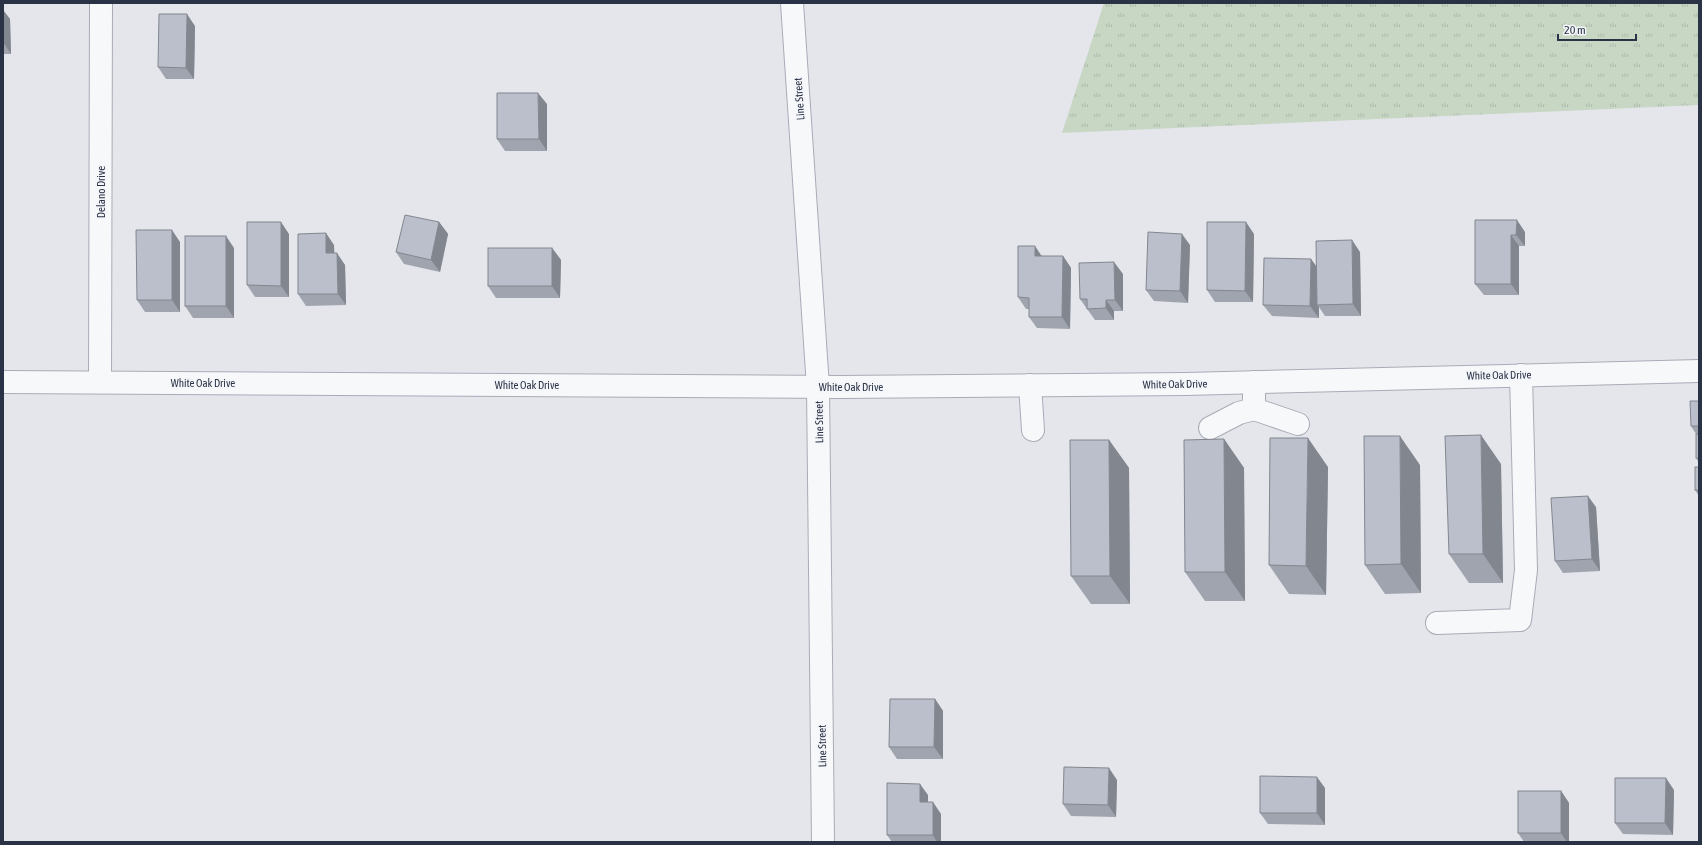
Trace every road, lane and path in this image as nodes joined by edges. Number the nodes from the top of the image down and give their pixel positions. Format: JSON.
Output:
{"nodes":[{"id":1,"x":101,"y":3,"type":"edge"},
{"id":2,"x":792,"y":3,"type":"edge"},
{"id":3,"x":1699,"y":371,"type":"edge"},
{"id":4,"x":1521,"y":375,"type":"junction"},
{"id":5,"x":3,"y":382,"type":"edge"},
{"id":6,"x":100,"y":382,"type":"junction"},
{"id":7,"x":1254,"y":382,"type":"junction"},
{"id":8,"x":1030,"y":385,"type":"junction"},
{"id":9,"x":818,"y":387,"type":"junction"},
{"id":10,"x":1254,"y":409,"type":"junction"},
{"id":11,"x":1298,"y":424,"type":"dead end"},
{"id":12,"x":1210,"y":428,"type":"dead end"},
{"id":13,"x":1033,"y":430,"type":"dead end"},
{"id":14,"x":1437,"y":623,"type":"dead end"},
{"id":15,"x":823,"y":842,"type":"edge"}],
"edges":[{"from":1,"to":6,"type":"street","name":"Delano Drive"},
{"from":2,"to":9,"type":"street","name":"Line Street"},
{"from":3,"to":4,"type":"street","name":"White Oak Drive"},
{"from":4,"to":7,"type":"street","name":"White Oak Drive"},
{"from":4,"to":14,"type":"street"},
{"from":5,"to":6,"type":"street","name":"White Oak Drive"},
{"from":6,"to":9,"type":"street","name":"White Oak Drive"},
{"from":7,"to":8,"type":"street","name":"White Oak Drive"},
{"from":7,"to":10,"type":"street"},
{"from":8,"to":9,"type":"street","name":"White Oak Drive"},
{"from":8,"to":13,"type":"street"},
{"from":9,"to":15,"type":"street","name":"Line Street"},
{"from":10,"to":11,"type":"street"},
{"from":10,"to":12,"type":"street"}]}
